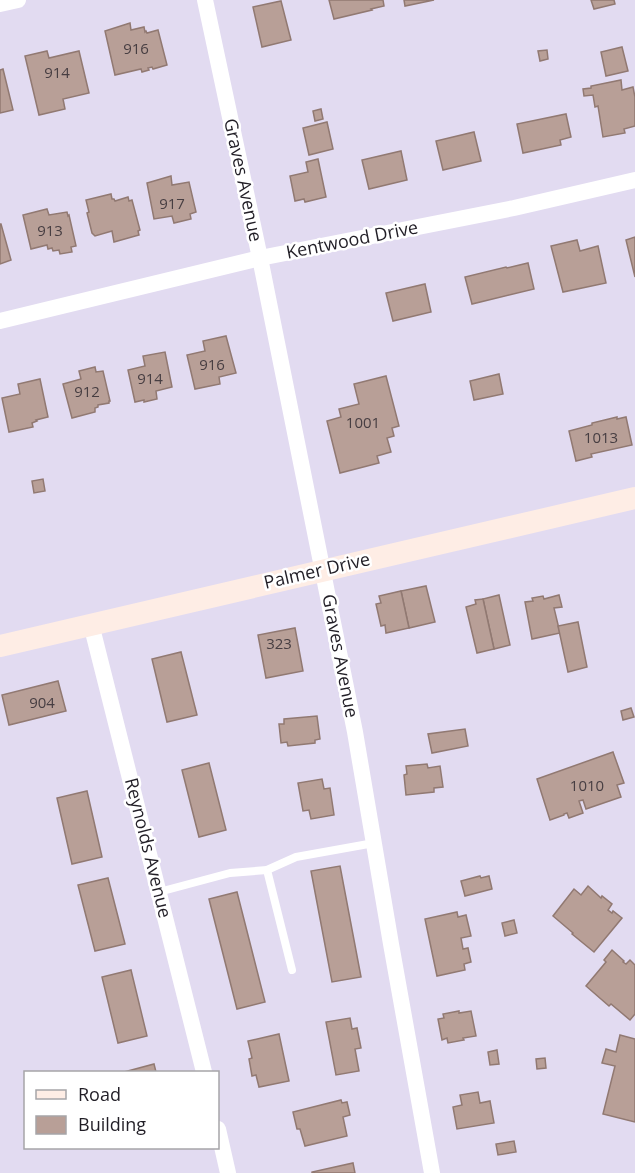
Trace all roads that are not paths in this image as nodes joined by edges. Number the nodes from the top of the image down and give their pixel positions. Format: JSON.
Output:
{"nodes":[{"id":1,"x":18,"y":0,"type":"edge"},
{"id":2,"x":205,"y":0,"type":"edge"},
{"id":3,"x":0,"y":4,"type":"edge"},
{"id":4,"x":635,"y":180,"type":"edge"},
{"id":5,"x":260,"y":258,"type":"junction"},
{"id":6,"x":0,"y":321,"type":"edge"},
{"id":7,"x":635,"y":498,"type":"edge"},
{"id":8,"x":323,"y":570,"type":"junction"},
{"id":9,"x":91,"y":624,"type":"junction"},
{"id":10,"x":0,"y":646,"type":"edge"},
{"id":11,"x":374,"y":843,"type":"junction"},
{"id":12,"x":267,"y":870,"type":"junction"},
{"id":13,"x":159,"y":892,"type":"junction"},
{"id":14,"x":292,"y":970,"type":"dead end"},
{"id":15,"x":204,"y":1071,"type":"edge"},
{"id":16,"x":219,"y":1133,"type":"edge"},
{"id":17,"x":228,"y":1173,"type":"edge"},
{"id":18,"x":432,"y":1173,"type":"edge"}],
"edges":[{"from":1,"to":3,"type":"street"},
{"from":2,"to":5,"type":"street","name":"Graves Avenue"},
{"from":4,"to":5,"type":"street","name":"Kentwood Drive"},
{"from":5,"to":6,"type":"street","name":"Kentwood Drive"},
{"from":5,"to":8,"type":"street","name":"Graves Avenue"},
{"from":7,"to":8,"type":"street","name":"Palmer Drive"},
{"from":8,"to":9,"type":"street","name":"Palmer Drive"},
{"from":8,"to":11,"type":"street","name":"Graves Avenue"},
{"from":9,"to":10,"type":"street","name":"Palmer Drive"},
{"from":9,"to":13,"type":"street","name":"Reynolds Avenue"},
{"from":11,"to":12,"type":"lane"},
{"from":11,"to":18,"type":"street","name":"Graves Avenue"},
{"from":12,"to":13,"type":"lane"},
{"from":12,"to":14,"type":"lane"},
{"from":13,"to":15,"type":"street","name":"Reynolds Avenue"},
{"from":16,"to":17,"type":"street"}]}
